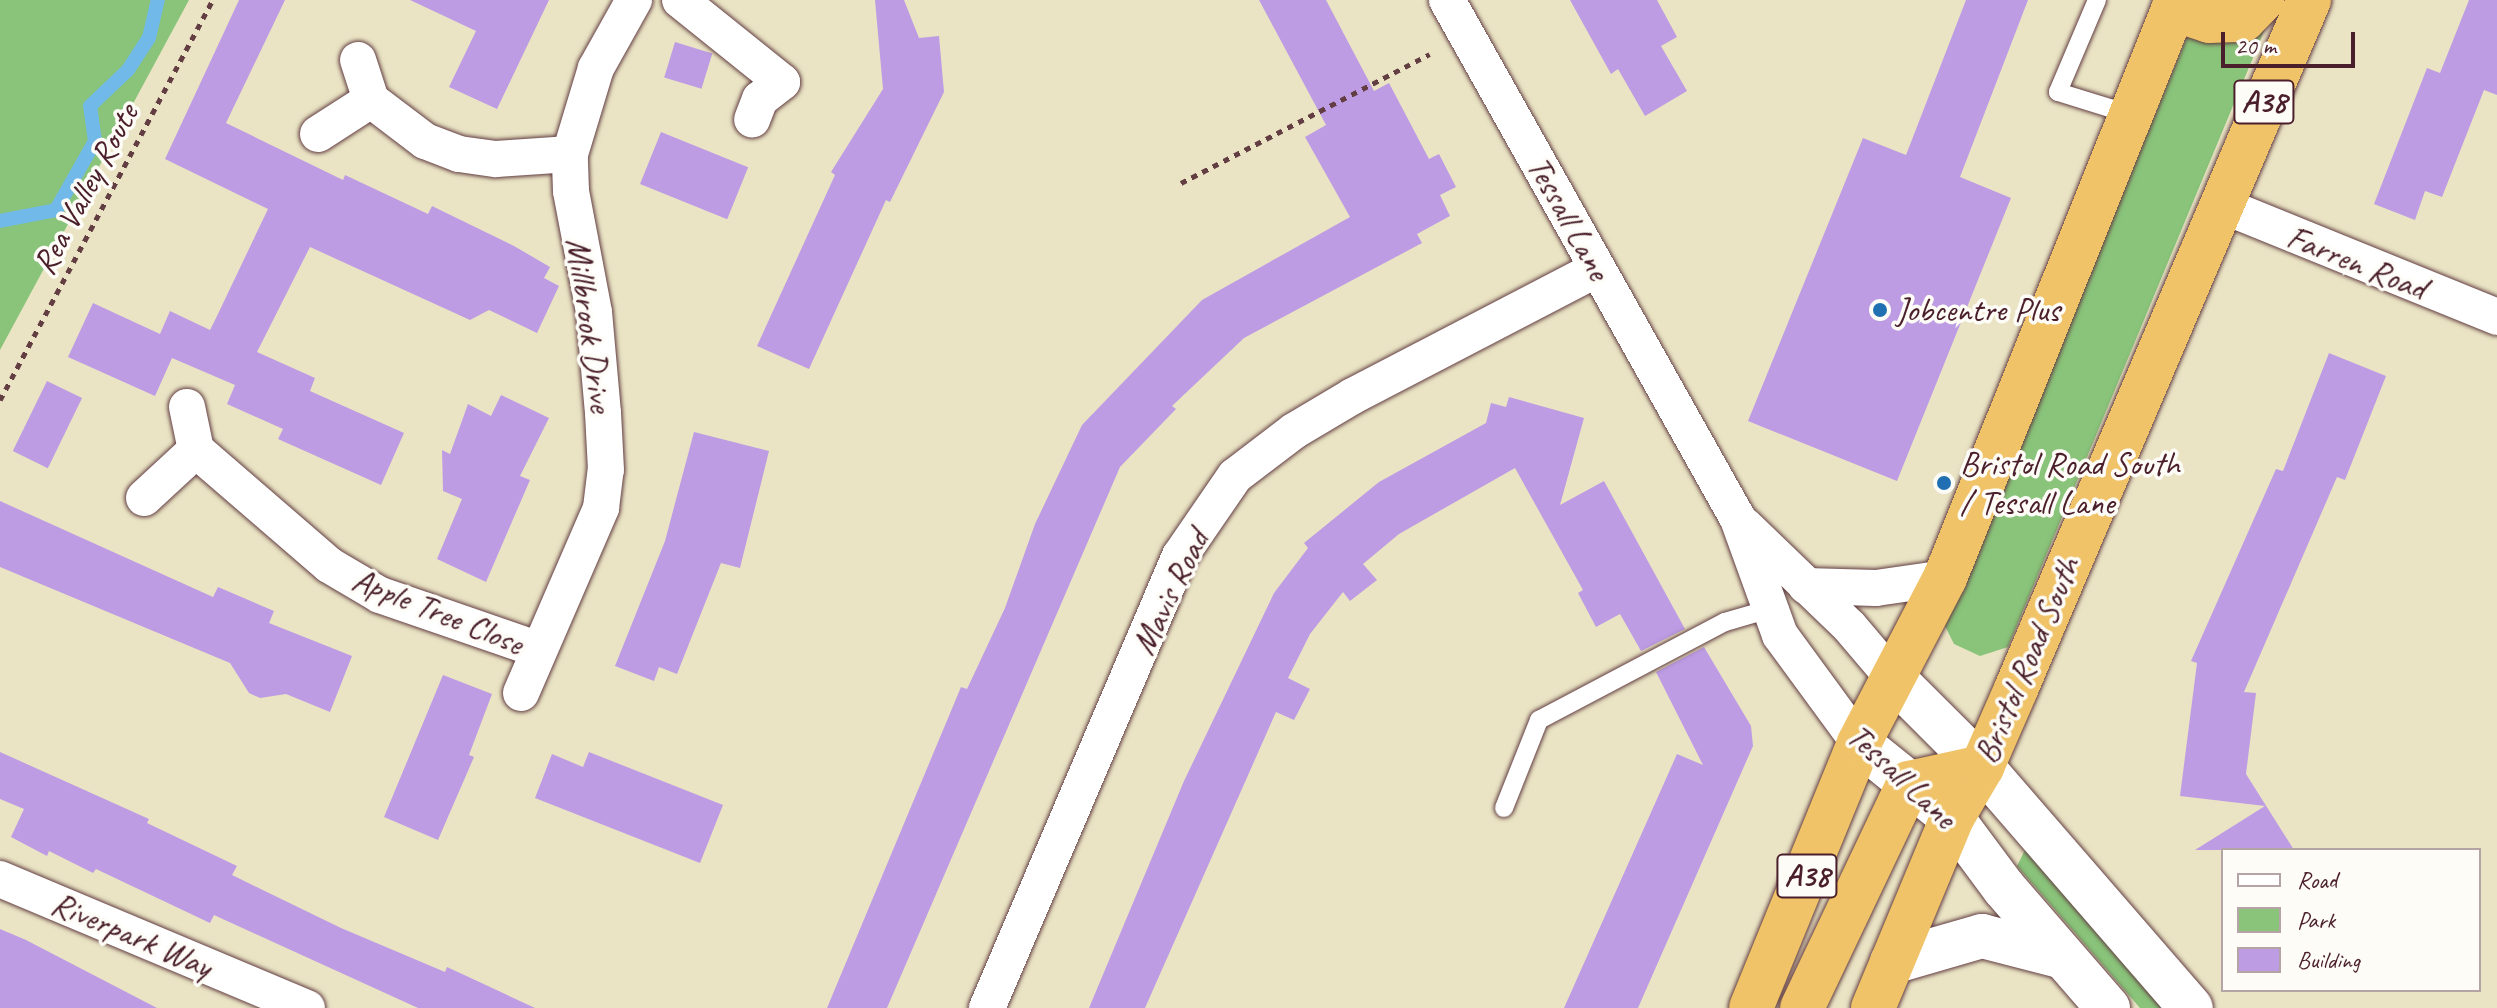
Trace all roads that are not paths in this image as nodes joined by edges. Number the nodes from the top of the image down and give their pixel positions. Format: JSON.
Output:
{"nodes":[{"id":1,"x":634,"y":0,"type":"edge"},
{"id":2,"x":680,"y":0,"type":"edge"},
{"id":3,"x":1447,"y":0,"type":"edge"},
{"id":4,"x":2097,"y":0,"type":"edge"},
{"id":5,"x":2262,"y":0,"type":"edge"},
{"id":6,"x":2309,"y":0,"type":"edge"},
{"id":7,"x":2175,"y":4,"type":"edge"},
{"id":8,"x":358,"y":60,"type":"dead end"},
{"id":9,"x":371,"y":100,"type":"junction"},
{"id":10,"x":2129,"y":114,"type":"junction"},
{"id":11,"x":752,"y":120,"type":"dead end"},
{"id":12,"x":318,"y":134,"type":"dead end"},
{"id":13,"x":570,"y":154,"type":"junction"},
{"id":14,"x":2219,"y":204,"type":"junction"},
{"id":15,"x":1597,"y":269,"type":"junction"},
{"id":16,"x":2497,"y":317,"type":"edge"},
{"id":17,"x":187,"y":407,"type":"dead end"},
{"id":18,"x":196,"y":450,"type":"junction"},
{"id":19,"x":144,"y":498,"type":"dead end"},
{"id":20,"x":1738,"y":519,"type":"junction"},
{"id":21,"x":1945,"y":578,"type":"junction"},
{"id":22,"x":1806,"y":586,"type":"junction"},
{"id":23,"x":1770,"y":609,"type":"junction"},
{"id":24,"x":537,"y":649,"type":"junction"},
{"id":25,"x":1894,"y":679,"type":"junction"},
{"id":26,"x":521,"y":693,"type":"dead end"},
{"id":27,"x":1859,"y":743,"type":"junction"},
{"id":28,"x":1982,"y":767,"type":"junction"},
{"id":29,"x":1909,"y":783,"type":"junction"},
{"id":30,"x":1504,"y":808,"type":"dead end"},
{"id":31,"x":1952,"y":818,"type":"junction"},
{"id":32,"x":0,"y":879,"type":"edge"},
{"id":33,"x":2063,"y":957,"type":"junction"},
{"id":34,"x":1892,"y":962,"type":"junction"},
{"id":35,"x":307,"y":1008,"type":"edge"},
{"id":36,"x":987,"y":1008,"type":"edge"},
{"id":37,"x":1751,"y":1008,"type":"edge"},
{"id":38,"x":1802,"y":1008,"type":"edge"},
{"id":39,"x":1873,"y":1008,"type":"edge"},
{"id":40,"x":2108,"y":1008,"type":"edge"},
{"id":41,"x":2191,"y":1008,"type":"edge"}],
"edges":[{"from":1,"to":13,"type":"street","name":"Millbrook Drive"},
{"from":2,"to":11,"type":"street"},
{"from":3,"to":15,"type":"street","name":"Tessall Lane"},
{"from":4,"to":10,"type":"lane"},
{"from":5,"to":7,"type":"highway"},
{"from":6,"to":14,"type":"highway","name":"Bristol Road South","number":"A38"},
{"from":7,"to":10,"type":"highway","number":"A38"},
{"from":8,"to":9,"type":"street"},
{"from":9,"to":12,"type":"street"},
{"from":9,"to":13,"type":"street"},
{"from":10,"to":21,"type":"highway","number":"A38"},
{"from":13,"to":24,"type":"street","name":"Millbrook Drive"},
{"from":14,"to":16,"type":"street","name":"Farren Road"},
{"from":14,"to":28,"type":"highway","name":"Bristol Road South","number":"A38"},
{"from":15,"to":20,"type":"street","name":"Tessall Lane"},
{"from":15,"to":36,"type":"street","name":"Mavis Road"},
{"from":17,"to":18,"type":"street"},
{"from":18,"to":19,"type":"street"},
{"from":18,"to":24,"type":"street","name":"Apple Tree Close"},
{"from":20,"to":22,"type":"street","name":"Tessall Lane"},
{"from":20,"to":23,"type":"street","name":"Tessall Lane"},
{"from":21,"to":22,"type":"street"},
{"from":21,"to":25,"type":"highway","number":"A38"},
{"from":22,"to":25,"type":"street","name":"Tessall Lane"},
{"from":23,"to":27,"type":"street","name":"Tessall Lane"},
{"from":23,"to":30,"type":"lane"},
{"from":24,"to":26,"type":"street","name":"Apple Tree Close"},
{"from":25,"to":27,"type":"highway","number":"A38"},
{"from":25,"to":28,"type":"street","name":"Tessall Lane"},
{"from":27,"to":29,"type":"street","name":"Tessall Lane"},
{"from":27,"to":37,"type":"highway","number":"A38"},
{"from":28,"to":29,"type":"highway"},
{"from":28,"to":31,"type":"highway","name":"Bristol Road South","number":"A38"},
{"from":28,"to":41,"type":"street","name":"Tessall Lane"},
{"from":29,"to":31,"type":"street","name":"Tessall Lane"},
{"from":29,"to":38,"type":"highway"},
{"from":31,"to":33,"type":"street","name":"Tessall Lane"},
{"from":31,"to":34,"type":"highway","name":"Bristol Road South","number":"A38"},
{"from":32,"to":35,"type":"street","name":"Riverpark Way"},
{"from":33,"to":34,"type":"street"},
{"from":33,"to":40,"type":"street","name":"Tessall Lane"},
{"from":34,"to":39,"type":"highway","name":"Bristol Road South","number":"A38"}]}
